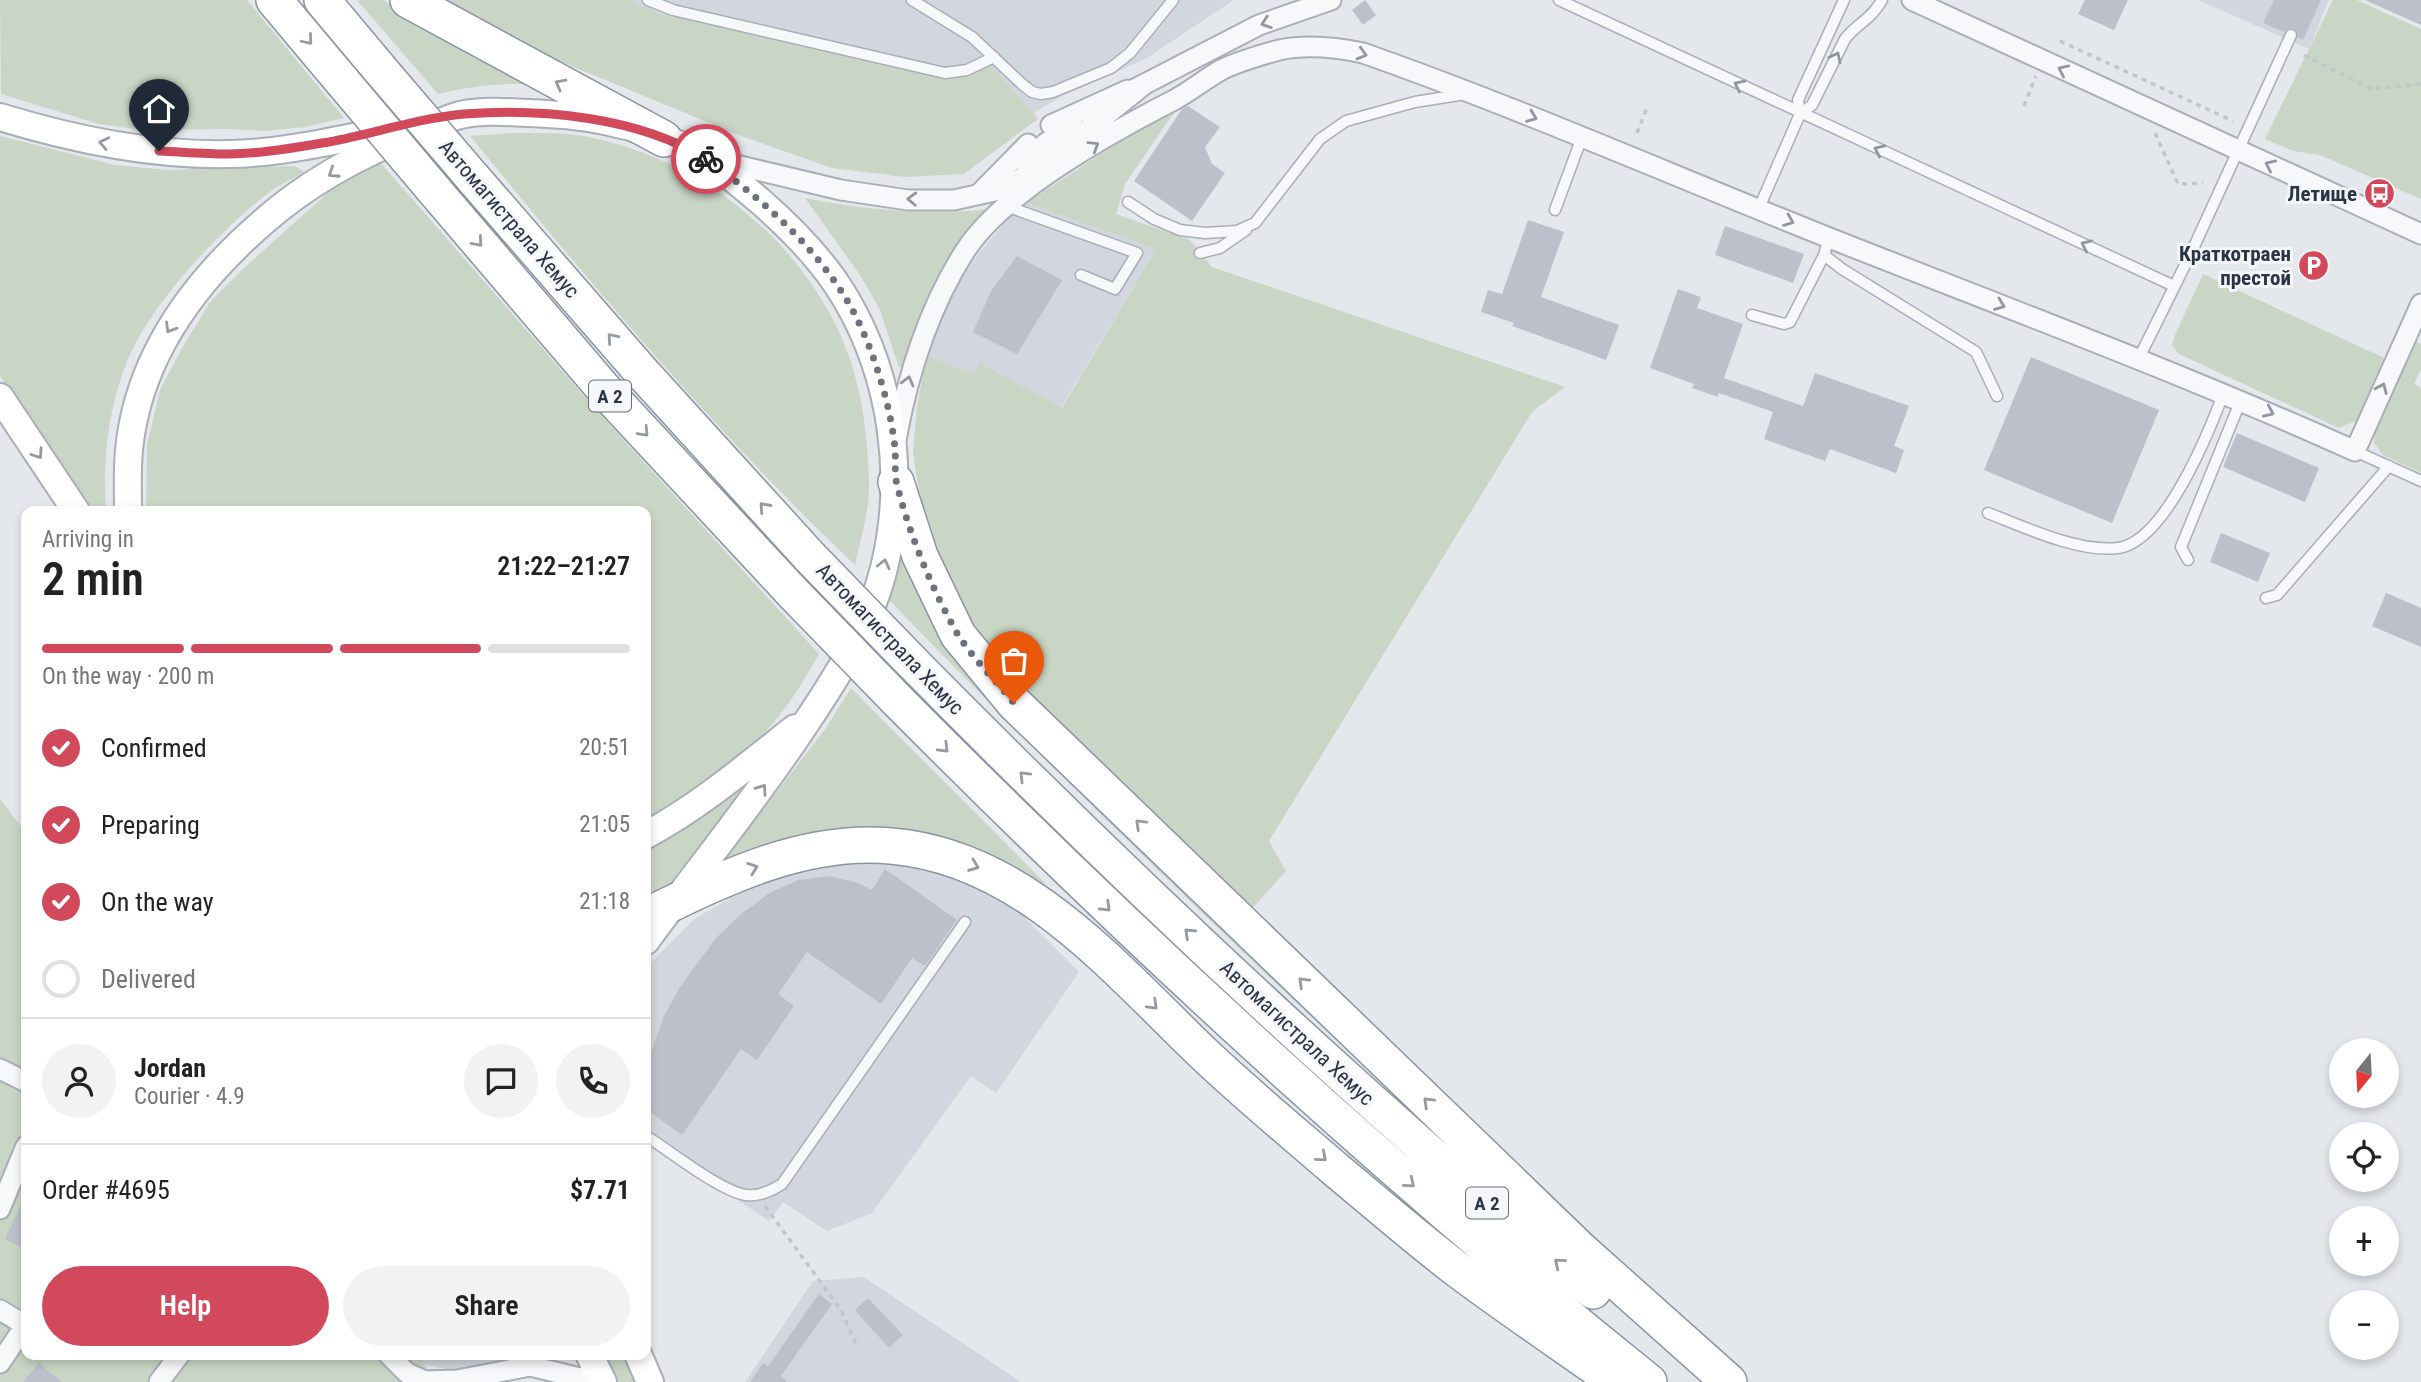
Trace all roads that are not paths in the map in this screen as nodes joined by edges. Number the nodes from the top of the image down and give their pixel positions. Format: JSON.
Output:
{"nodes":[{"id":1,"x":274,"y":0,"type":"edge"},
{"id":2,"x":322,"y":0,"type":"edge"},
{"id":3,"x":408,"y":0,"type":"edge"},
{"id":4,"x":648,"y":0,"type":"edge"},
{"id":5,"x":912,"y":0,"type":"edge"},
{"id":6,"x":1173,"y":0,"type":"edge"},
{"id":7,"x":1559,"y":0,"type":"edge"},
{"id":8,"x":1844,"y":0,"type":"edge"},
{"id":9,"x":1882,"y":0,"type":"edge"},
{"id":10,"x":1912,"y":0,"type":"edge"},
{"id":11,"x":1328,"y":1,"type":"edge"},
{"id":12,"x":2291,"y":35,"type":"dead end"},
{"id":13,"x":994,"y":57,"type":"junction"},
{"id":14,"x":1146,"y":83,"type":"junction"},
{"id":15,"x":1469,"y":93,"type":"junction"},
{"id":16,"x":462,"y":114,"type":"junction"},
{"id":17,"x":1800,"y":114,"type":"junction"},
{"id":18,"x":0,"y":117,"type":"edge"},
{"id":19,"x":1583,"y":136,"type":"junction"},
{"id":20,"x":664,"y":139,"type":"junction"},
{"id":21,"x":2239,"y":150,"type":"junction"},
{"id":22,"x":703,"y":157,"type":"junction"},
{"id":23,"x":979,"y":194,"type":"junction"},
{"id":24,"x":1128,"y":202,"type":"dead end"},
{"id":25,"x":1006,"y":205,"type":"junction"},
{"id":26,"x":1759,"y":208,"type":"junction"},
{"id":27,"x":1555,"y":210,"type":"dead end"},
{"id":28,"x":1255,"y":223,"type":"junction"},
{"id":29,"x":2421,"y":234,"type":"edge"},
{"id":30,"x":1827,"y":246,"type":"junction"},
{"id":31,"x":1200,"y":253,"type":"dead end"},
{"id":32,"x":1081,"y":275,"type":"dead end"},
{"id":33,"x":2174,"y":286,"type":"junction"},
{"id":34,"x":2421,"y":304,"type":"edge"},
{"id":35,"x":1752,"y":315,"type":"dead end"},
{"id":36,"x":2138,"y":360,"type":"junction"},
{"id":37,"x":1997,"y":396,"type":"dead end"},
{"id":38,"x":2233,"y":396,"type":"junction"},
{"id":39,"x":0,"y":397,"type":"edge"},
{"id":40,"x":895,"y":447,"type":"junction"},
{"id":41,"x":2355,"y":451,"type":"junction"},
{"id":42,"x":2389,"y":466,"type":"junction"},
{"id":43,"x":2421,"y":481,"type":"edge"},
{"id":44,"x":896,"y":482,"type":"junction"},
{"id":45,"x":73,"y":506,"type":"edge"},
{"id":46,"x":128,"y":506,"type":"edge"},
{"id":47,"x":1988,"y":513,"type":"dead end"},
{"id":48,"x":2188,"y":559,"type":"dead end"},
{"id":49,"x":2266,"y":598,"type":"dead end"},
{"id":50,"x":813,"y":713,"type":"junction"},
{"id":51,"x":651,"y":832,"type":"edge"},
{"id":52,"x":660,"y":909,"type":"edge"},
{"id":53,"x":965,"y":922,"type":"dead end"},
{"id":54,"x":651,"y":930,"type":"edge"},
{"id":55,"x":0,"y":1069,"type":"edge"},
{"id":56,"x":21,"y":1080,"type":"edge"},
{"id":57,"x":651,"y":1139,"type":"edge"},
{"id":58,"x":21,"y":1158,"type":"edge"},
{"id":59,"x":0,"y":1209,"type":"edge"},
{"id":60,"x":0,"y":1310,"type":"edge"},
{"id":61,"x":21,"y":1321,"type":"edge"},
{"id":62,"x":21,"y":1332,"type":"edge"},
{"id":63,"x":176,"y":1360,"type":"edge"},
{"id":64,"x":394,"y":1360,"type":"edge"},
{"id":65,"x":641,"y":1360,"type":"edge"},
{"id":66,"x":0,"y":1363,"type":"edge"},
{"id":67,"x":597,"y":1371,"type":"edge"},
{"id":68,"x":457,"y":1381,"type":"edge"},
{"id":69,"x":159,"y":1382,"type":"edge"},
{"id":70,"x":650,"y":1382,"type":"edge"},
{"id":71,"x":1616,"y":1382,"type":"edge"},
{"id":72,"x":1649,"y":1382,"type":"edge"},
{"id":73,"x":1709,"y":1382,"type":"edge"},
{"id":74,"x":1729,"y":1382,"type":"edge"}],
"edges":[{"from":1,"to":72,"type":"highway","name":"Автомагистрала Хемус","number":"A 2","one_way":true,"bridge":true},
{"from":73,"to":2,"type":"highway","name":"Автомагистрала Хемус","number":"A 2","one_way":true,"bridge":true},
{"from":20,"to":3,"type":"highway","one_way":true},
{"from":4,"to":13,"type":"lane"},
{"from":5,"to":13,"type":"lane"},
{"from":6,"to":13,"type":"lane"},
{"from":17,"to":7,"type":"lane","one_way":true},
{"from":8,"to":17,"type":"lane"},
{"from":17,"to":9,"type":"lane","one_way":true},
{"from":21,"to":10,"type":"street","one_way":true},
{"from":11,"to":14,"type":"street","one_way":true},
{"from":12,"to":21,"type":"lane"},
{"from":14,"to":23,"type":"street"},
{"from":14,"to":23,"type":"street"},
{"from":15,"to":19,"type":"street","one_way":true},
{"from":25,"to":15,"type":"street","one_way":true},
{"from":15,"to":28,"type":"lane"},
{"from":16,"to":18,"type":"main road","one_way":true},
{"from":16,"to":20,"type":"main road"},
{"from":16,"to":46,"type":"main road","one_way":true},
{"from":17,"to":26,"type":"lane"},
{"from":33,"to":17,"type":"lane","one_way":true},
{"from":19,"to":26,"type":"street"},
{"from":19,"to":27,"type":"lane"},
{"from":20,"to":22,"type":"main road"},
{"from":29,"to":21,"type":"street","one_way":true},
{"from":21,"to":33,"type":"lane"},
{"from":23,"to":22,"type":"street","one_way":true},
{"from":22,"to":40,"type":"main road"},
{"from":24,"to":28,"type":"lane"},
{"from":25,"to":32,"type":"lane"},
{"from":40,"to":25,"type":"street","one_way":true},
{"from":26,"to":30,"type":"street","one_way":true},
{"from":28,"to":31,"type":"lane"},
{"from":30,"to":35,"type":"lane"},
{"from":30,"to":36,"type":"street","one_way":true},
{"from":30,"to":37,"type":"lane"},
{"from":33,"to":36,"type":"lane"},
{"from":41,"to":34,"type":"street","one_way":true},
{"from":36,"to":38,"type":"street"},
{"from":38,"to":41,"type":"street","one_way":true},
{"from":38,"to":47,"type":"lane"},
{"from":38,"to":48,"type":"lane"},
{"from":39,"to":45,"type":"main road","one_way":true},
{"from":40,"to":44,"type":"main road"},
{"from":41,"to":42,"type":"lane"},
{"from":42,"to":43,"type":"lane"},
{"from":42,"to":49,"type":"lane"},
{"from":50,"to":44,"type":"main road","one_way":true},
{"from":74,"to":44,"type":"highway","one_way":true},
{"from":50,"to":51,"type":"main road"},
{"from":52,"to":50,"type":"main road","one_way":true},
{"from":52,"to":54,"type":"main road"},
{"from":52,"to":71,"type":"highway","one_way":true},
{"from":53,"to":57,"type":"lane"},
{"from":55,"to":56,"type":"street"},
{"from":58,"to":59,"type":"street"},
{"from":60,"to":61,"type":"street"},
{"from":62,"to":66,"type":"street"},
{"from":63,"to":69,"type":"street"},
{"from":64,"to":68,"type":"street"},
{"from":65,"to":70,"type":"main road"},
{"from":67,"to":68,"type":"street"}]}
